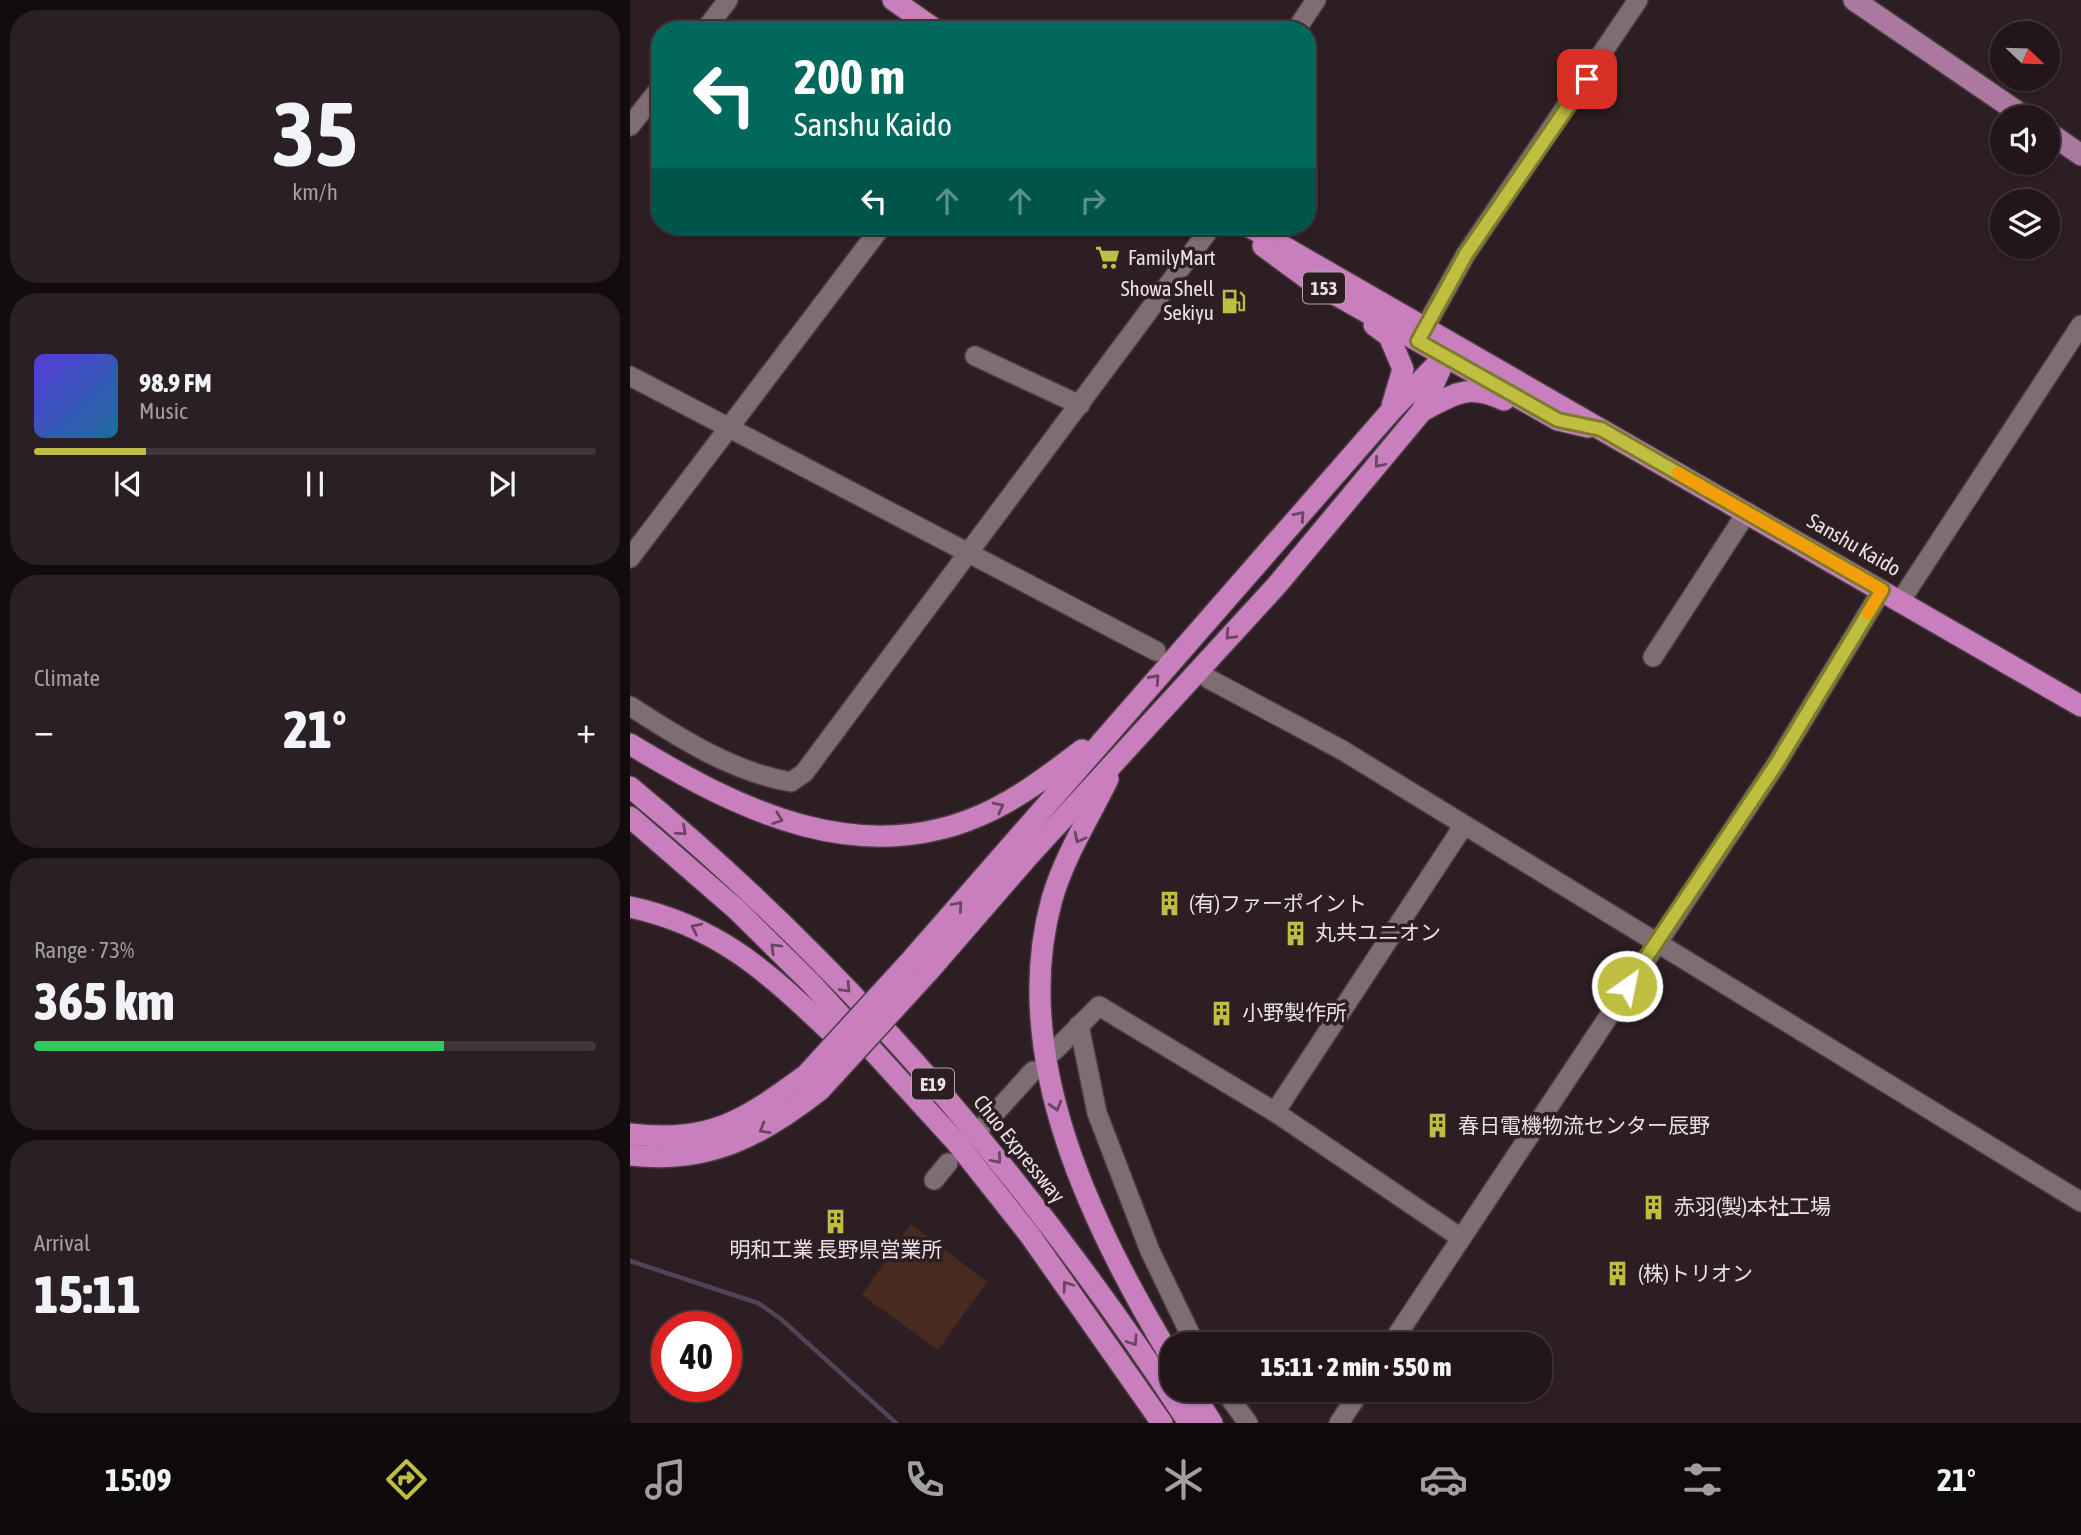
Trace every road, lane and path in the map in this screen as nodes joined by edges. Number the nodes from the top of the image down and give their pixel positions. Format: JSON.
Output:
{"nodes":[{"id":1,"x":728,"y":0,"type":"edge"},
{"id":2,"x":894,"y":0,"type":"edge"},
{"id":3,"x":1316,"y":0,"type":"edge"},
{"id":4,"x":1638,"y":0,"type":"edge"},
{"id":5,"x":1854,"y":0,"type":"edge"},
{"id":6,"x":712,"y":21,"type":"edge"},
{"id":7,"x":923,"y":21,"type":"edge"},
{"id":8,"x":1302,"y":21,"type":"edge"},
{"id":9,"x":651,"y":99,"type":"edge"},
{"id":10,"x":2007,"y":105,"type":"edge"},
{"id":11,"x":630,"y":126,"type":"edge"},
{"id":12,"x":2060,"y":140,"type":"edge"},
{"id":13,"x":2081,"y":155,"type":"edge"},
{"id":14,"x":875,"y":235,"type":"edge"},
{"id":15,"x":1205,"y":235,"type":"edge"},
{"id":16,"x":1249,"y":235,"type":"edge"},
{"id":17,"x":1262,"y":235,"type":"edge"},
{"id":18,"x":1308,"y":279,"type":"junction"},
{"id":19,"x":2081,"y":325,"type":"edge"},
{"id":20,"x":1421,"y":334,"type":"junction"},
{"id":21,"x":975,"y":356,"type":"dead end"},
{"id":22,"x":1445,"y":356,"type":"junction"},
{"id":23,"x":1501,"y":369,"type":"junction"},
{"id":24,"x":630,"y":376,"type":"edge"},
{"id":25,"x":1080,"y":405,"type":"junction"},
{"id":26,"x":1422,"y":411,"type":"junction"},
{"id":27,"x":1390,"y":412,"type":"junction"},
{"id":28,"x":1558,"y":420,"type":"junction"},
{"id":29,"x":728,"y":428,"type":"junction"},
{"id":30,"x":1601,"y":429,"type":"junction"},
{"id":31,"x":1747,"y":512,"type":"junction"},
{"id":32,"x":969,"y":554,"type":"junction"},
{"id":33,"x":630,"y":558,"type":"edge"},
{"id":34,"x":1891,"y":595,"type":"junction"},
{"id":35,"x":1156,"y":651,"type":"dead end"},
{"id":36,"x":1653,"y":657,"type":"dead end"},
{"id":37,"x":1209,"y":679,"type":"dead end"},
{"id":38,"x":630,"y":706,"type":"edge"},
{"id":39,"x":2081,"y":706,"type":"edge"},
{"id":40,"x":1110,"y":730,"type":"junction"},
{"id":41,"x":630,"y":744,"type":"edge"},
{"id":42,"x":1120,"y":755,"type":"junction"},
{"id":43,"x":630,"y":787,"type":"edge"},
{"id":44,"x":630,"y":817,"type":"edge"},
{"id":45,"x":1464,"y":825,"type":"junction"},
{"id":46,"x":630,"y":907,"type":"edge"},
{"id":47,"x":1657,"y":940,"type":"junction"},
{"id":48,"x":920,"y":965,"type":"junction"},
{"id":49,"x":1079,"y":1025,"type":"junction"},
{"id":50,"x":1054,"y":1051,"type":"dead end"},
{"id":51,"x":1033,"y":1071,"type":"dead end"},
{"id":52,"x":813,"y":1082,"type":"junction"},
{"id":53,"x":1275,"y":1112,"type":"junction"},
{"id":54,"x":986,"y":1123,"type":"dead end"},
{"id":55,"x":630,"y":1134,"type":"edge"},
{"id":56,"x":630,"y":1155,"type":"edge"},
{"id":57,"x":948,"y":1163,"type":"dead end"},
{"id":58,"x":933,"y":1180,"type":"dead end"},
{"id":59,"x":987,"y":1180,"type":"junction"},
{"id":60,"x":2081,"y":1202,"type":"edge"},
{"id":61,"x":1461,"y":1238,"type":"junction"},
{"id":62,"x":1189,"y":1332,"type":"edge"},
{"id":63,"x":1399,"y":1332,"type":"edge"},
{"id":64,"x":1160,"y":1337,"type":"edge"},
{"id":65,"x":1199,"y":1402,"type":"edge"},
{"id":66,"x":1233,"y":1402,"type":"edge"},
{"id":67,"x":1353,"y":1402,"type":"edge"},
{"id":68,"x":1162,"y":1423,"type":"edge"},
{"id":69,"x":1189,"y":1423,"type":"edge"},
{"id":70,"x":1212,"y":1423,"type":"edge"},
{"id":71,"x":1248,"y":1423,"type":"edge"},
{"id":72,"x":1339,"y":1423,"type":"edge"}],
"edges":[{"from":1,"to":6,"type":"street"},
{"from":2,"to":7,"type":"highway"},
{"from":3,"to":8,"type":"street"},
{"from":4,"to":20,"type":"street"},
{"from":5,"to":10,"type":"main road"},
{"from":9,"to":11,"type":"street"},
{"from":12,"to":13,"type":"main road"},
{"from":14,"to":29,"type":"street"},
{"from":15,"to":25,"type":"street"},
{"from":16,"to":18,"type":"highway","name":"Sanshu Kaido","number":"153"},
{"from":17,"to":20,"type":"highway","name":"Sanshu Kaido","number":"153"},
{"from":18,"to":20,"type":"highway","name":"Sanshu Kaido","number":"153"},
{"from":18,"to":27,"type":"highway"},
{"from":19,"to":34,"type":"street"},
{"from":20,"to":22,"type":"highway"},
{"from":20,"to":23,"type":"highway","name":"Sanshu Kaido","number":"153"},
{"from":21,"to":25,"type":"street"},
{"from":22,"to":23,"type":"highway"},
{"from":22,"to":26,"type":"highway"},
{"from":22,"to":27,"type":"highway"},
{"from":22,"to":28,"type":"highway","name":"Sanshu Kaido","number":"153"},
{"from":23,"to":30,"type":"highway","name":"Sanshu Kaido","number":"153"},
{"from":24,"to":29,"type":"street"},
{"from":25,"to":32,"type":"street"},
{"from":26,"to":28,"type":"highway"},
{"from":26,"to":42,"type":"highway","one_way":true},
{"from":40,"to":27,"type":"highway","one_way":true},
{"from":28,"to":30,"type":"highway","name":"Sanshu Kaido","number":"153"},
{"from":29,"to":32,"type":"street"},
{"from":29,"to":33,"type":"street"},
{"from":30,"to":31,"type":"highway","name":"Sanshu Kaido","number":"153"},
{"from":31,"to":34,"type":"highway","name":"Sanshu Kaido","number":"153"},
{"from":31,"to":36,"type":"street"},
{"from":32,"to":35,"type":"street"},
{"from":32,"to":38,"type":"street"},
{"from":34,"to":39,"type":"highway","name":"Sanshu Kaido","number":"153"},
{"from":34,"to":47,"type":"street"},
{"from":37,"to":45,"type":"street"},
{"from":41,"to":40,"type":"highway","one_way":true},
{"from":48,"to":40,"type":"highway","one_way":true},
{"from":42,"to":48,"type":"highway"},
{"from":42,"to":64,"type":"highway","one_way":true},
{"from":43,"to":69,"type":"highway","name":"Chuo Expressway","number":"E19","one_way":true},
{"from":59,"to":44,"type":"highway","number":"E19","one_way":true},
{"from":45,"to":47,"type":"street"},
{"from":45,"to":53,"type":"street"},
{"from":59,"to":46,"type":"highway","one_way":true},
{"from":47,"to":60,"type":"street"},
{"from":47,"to":61,"type":"street"},
{"from":48,"to":52,"type":"highway","bridge":true},
{"from":49,"to":50,"type":"street"},
{"from":49,"to":53,"type":"street"},
{"from":49,"to":62,"type":"street"},
{"from":51,"to":54,"type":"street"},
{"from":52,"to":55,"type":"highway"},
{"from":52,"to":56,"type":"highway","one_way":true},
{"from":53,"to":61,"type":"street"},
{"from":57,"to":58,"type":"street"},
{"from":68,"to":59,"type":"highway","number":"E19","one_way":true},
{"from":61,"to":63,"type":"street"},
{"from":65,"to":70,"type":"highway"},
{"from":66,"to":71,"type":"street"},
{"from":67,"to":72,"type":"street"}]}
